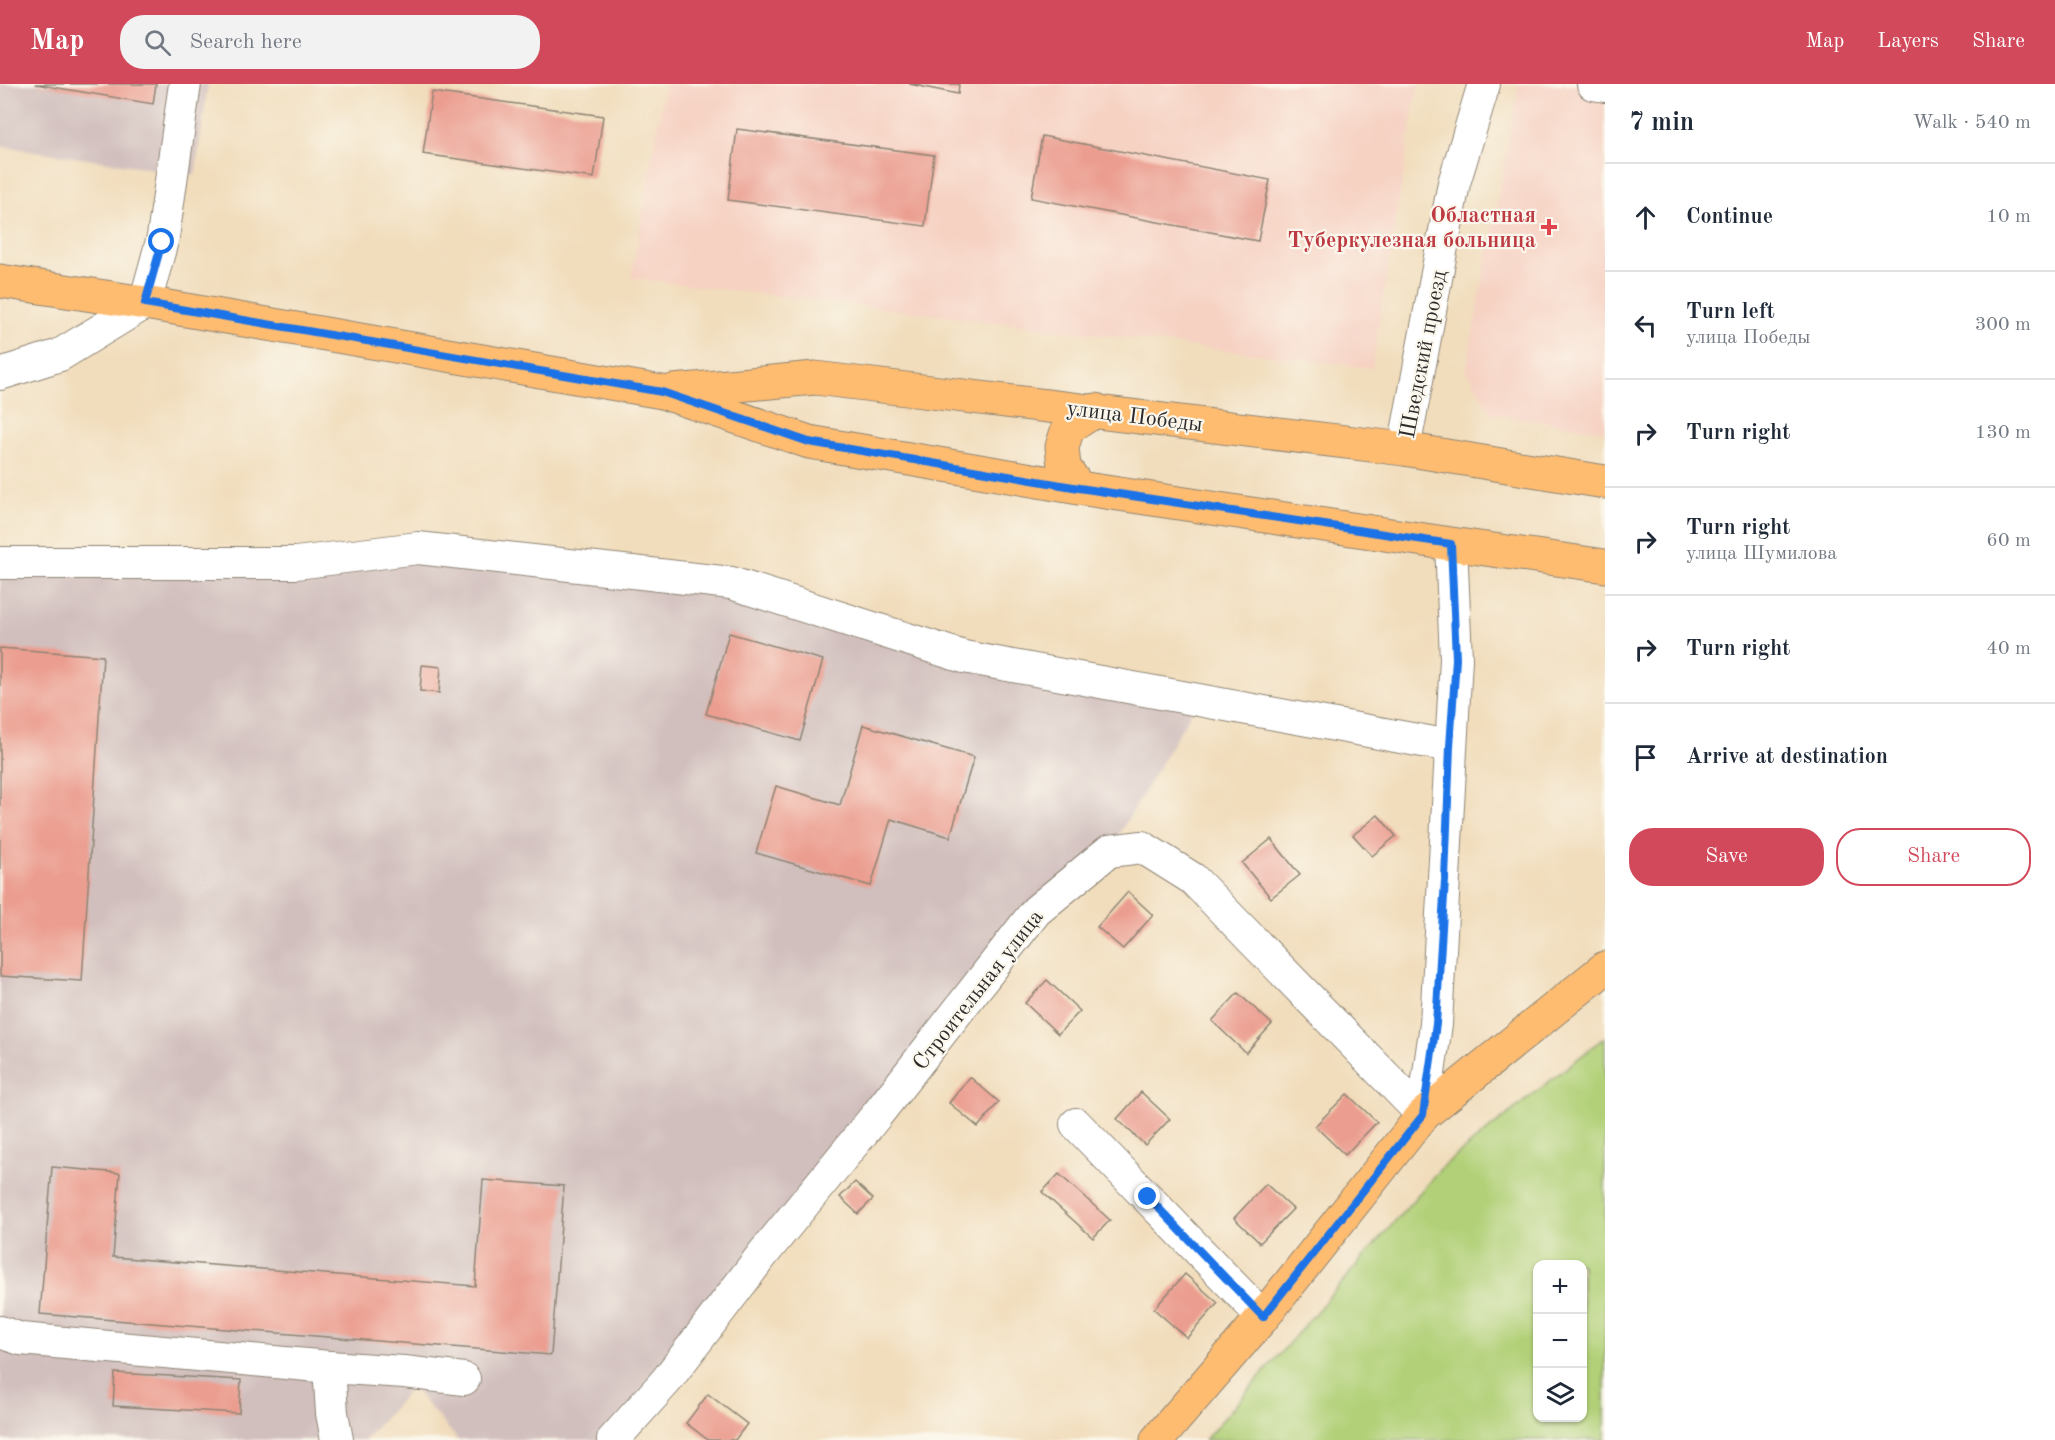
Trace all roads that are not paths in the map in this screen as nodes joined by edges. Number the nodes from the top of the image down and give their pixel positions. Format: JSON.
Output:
{"nodes":[{"id":1,"x":185,"y":84,"type":"edge"},
{"id":2,"x":1484,"y":84,"type":"edge"},
{"id":3,"x":1593,"y":84,"type":"edge"},
{"id":4,"x":1605,"y":86,"type":"edge"},
{"id":5,"x":0,"y":281,"type":"edge"},
{"id":6,"x":145,"y":303,"type":"junction"},
{"id":7,"x":0,"y":374,"type":"edge"},
{"id":8,"x":662,"y":392,"type":"junction"},
{"id":9,"x":1096,"y":410,"type":"junction"},
{"id":10,"x":1404,"y":449,"type":"junction"},
{"id":11,"x":1605,"y":482,"type":"edge"},
{"id":12,"x":1079,"y":488,"type":"junction"},
{"id":13,"x":1451,"y":544,"type":"junction"},
{"id":14,"x":0,"y":563,"type":"edge"},
{"id":15,"x":1605,"y":566,"type":"edge"},
{"id":16,"x":1450,"y":746,"type":"junction"},
{"id":17,"x":1605,"y":968,"type":"edge"},
{"id":18,"x":1423,"y":1115,"type":"junction"},
{"id":19,"x":1076,"y":1124,"type":"dead end"},
{"id":20,"x":1263,"y":1317,"type":"junction"},
{"id":21,"x":0,"y":1332,"type":"edge"},
{"id":22,"x":329,"y":1368,"type":"junction"},
{"id":23,"x":464,"y":1379,"type":"dead end"},
{"id":24,"x":337,"y":1440,"type":"edge"},
{"id":25,"x":613,"y":1440,"type":"edge"},
{"id":26,"x":1157,"y":1440,"type":"edge"}],
"edges":[{"from":1,"to":6,"type":"street"},
{"from":2,"to":10,"type":"street","name":"Шведский проезд"},
{"from":3,"to":4,"type":"street"},
{"from":5,"to":6,"type":"main road","name":"улица Победы"},
{"from":6,"to":7,"type":"street"},
{"from":6,"to":8,"type":"main road","name":"улица Победы"},
{"from":8,"to":9,"type":"main road","name":"улица Победы"},
{"from":8,"to":12,"type":"main road","name":"улица Победы"},
{"from":9,"to":10,"type":"main road","name":"улица Победы"},
{"from":9,"to":12,"type":"main road"},
{"from":10,"to":11,"type":"main road","name":"улица Победы"},
{"from":12,"to":13,"type":"main road","name":"улица Победы"},
{"from":13,"to":15,"type":"main road","name":"улица Победы"},
{"from":13,"to":16,"type":"street"},
{"from":14,"to":16,"type":"street"},
{"from":16,"to":18,"type":"street"},
{"from":17,"to":18,"type":"main road"},
{"from":18,"to":20,"type":"main road"},
{"from":18,"to":25,"type":"street","name":"Строительная улица"},
{"from":19,"to":20,"type":"street"},
{"from":20,"to":26,"type":"main road"},
{"from":21,"to":22,"type":"street"},
{"from":22,"to":23,"type":"street"},
{"from":22,"to":24,"type":"street"}]}
